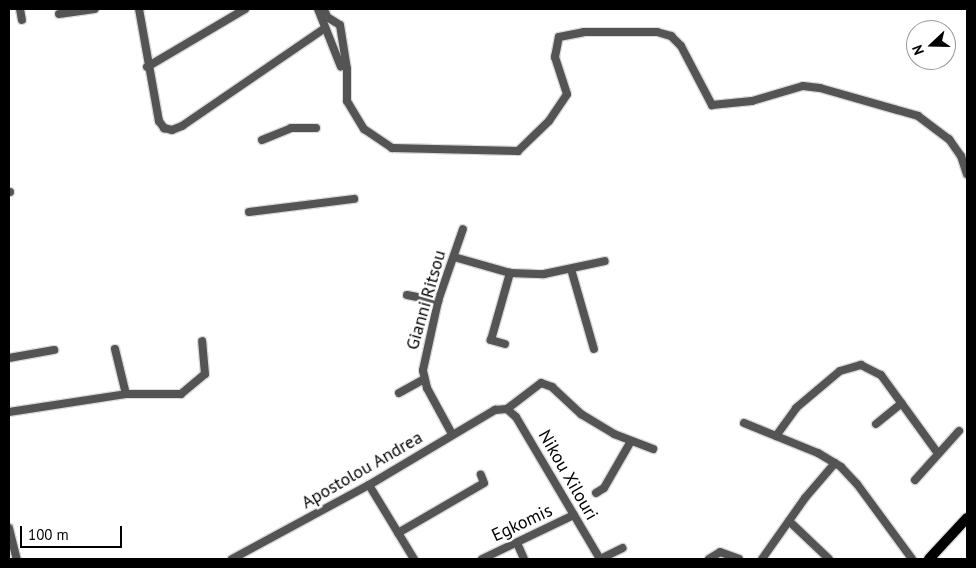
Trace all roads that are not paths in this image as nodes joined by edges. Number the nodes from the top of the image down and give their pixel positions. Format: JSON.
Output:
{"nodes":[{"id":1,"x":20,"y":9,"type":"edge"},
{"id":2,"x":95,"y":9,"type":"edge"},
{"id":3,"x":139,"y":9,"type":"edge"},
{"id":4,"x":245,"y":9,"type":"edge"},
{"id":5,"x":322,"y":11,"type":"edge"},
{"id":6,"x":59,"y":14,"type":"dead end"},
{"id":7,"x":22,"y":20,"type":"dead end"},
{"id":8,"x":325,"y":28,"type":"junction"},
{"id":9,"x":147,"y":67,"type":"junction"},
{"id":10,"x":341,"y":67,"type":"dead end"},
{"id":11,"x":316,"y":128,"type":"dead end"},
{"id":12,"x":262,"y":140,"type":"dead end"},
{"id":13,"x":967,"y":174,"type":"edge"},
{"id":14,"x":354,"y":199,"type":"dead end"},
{"id":15,"x":249,"y":212,"type":"dead end"},
{"id":16,"x":463,"y":229,"type":"dead end"},
{"id":17,"x":454,"y":257,"type":"junction"},
{"id":18,"x":605,"y":261,"type":"dead end"},
{"id":19,"x":571,"y":269,"type":"junction"},
{"id":20,"x":510,"y":273,"type":"junction"},
{"id":21,"x":407,"y":295,"type":"dead end"},
{"id":22,"x":438,"y":300,"type":"junction"},
{"id":23,"x":202,"y":341,"type":"dead end"},
{"id":24,"x":505,"y":344,"type":"dead end"},
{"id":25,"x":594,"y":349,"type":"dead end"},
{"id":26,"x":54,"y":350,"type":"dead end"},
{"id":27,"x":115,"y":350,"type":"dead end"},
{"id":28,"x":9,"y":358,"type":"edge"},
{"id":29,"x":424,"y":379,"type":"junction"},
{"id":30,"x":399,"y":393,"type":"dead end"},
{"id":31,"x":126,"y":394,"type":"junction"},
{"id":32,"x":902,"y":403,"type":"junction"},
{"id":33,"x":507,"y":409,"type":"junction"},
{"id":34,"x":9,"y":412,"type":"edge"},
{"id":35,"x":744,"y":423,"type":"dead end"},
{"id":36,"x":876,"y":424,"type":"dead end"},
{"id":37,"x":958,"y":431,"type":"dead end"},
{"id":38,"x":452,"y":434,"type":"junction"},
{"id":39,"x":776,"y":436,"type":"junction"},
{"id":40,"x":631,"y":440,"type":"junction"},
{"id":41,"x":653,"y":449,"type":"dead end"},
{"id":42,"x":937,"y":452,"type":"junction"},
{"id":43,"x":835,"y":463,"type":"junction"},
{"id":44,"x":481,"y":475,"type":"dead end"},
{"id":45,"x":915,"y":480,"type":"dead end"},
{"id":46,"x":369,"y":484,"type":"junction"},
{"id":47,"x":596,"y":493,"type":"dead end"},
{"id":48,"x":574,"y":515,"type":"junction"},
{"id":49,"x":967,"y":518,"type":"edge"},
{"id":50,"x":789,"y":521,"type":"junction"},
{"id":51,"x":9,"y":528,"type":"edge"},
{"id":52,"x":398,"y":533,"type":"junction"},
{"id":53,"x":517,"y":543,"type":"junction"},
{"id":54,"x":623,"y":548,"type":"dead end"},
{"id":55,"x":17,"y":559,"type":"edge"},
{"id":56,"x":234,"y":559,"type":"edge"},
{"id":57,"x":414,"y":559,"type":"edge"},
{"id":58,"x":482,"y":559,"type":"edge"},
{"id":59,"x":524,"y":559,"type":"edge"},
{"id":60,"x":600,"y":559,"type":"edge"},
{"id":61,"x":709,"y":559,"type":"edge"},
{"id":62,"x":739,"y":559,"type":"edge"},
{"id":63,"x":762,"y":559,"type":"edge"},
{"id":64,"x":829,"y":559,"type":"edge"},
{"id":65,"x":912,"y":559,"type":"edge"},
{"id":66,"x":929,"y":559,"type":"edge"}],
"edges":[{"from":1,"to":7,"type":"street"},
{"from":2,"to":6,"type":"street"},
{"from":3,"to":9,"type":"street"},
{"from":4,"to":9,"type":"street"},
{"from":5,"to":8,"type":"street"},
{"from":5,"to":13,"type":"street"},
{"from":8,"to":9,"type":"street"},
{"from":8,"to":10,"type":"street"},
{"from":11,"to":12,"type":"street"},
{"from":14,"to":15,"type":"street"},
{"from":16,"to":17,"type":"street","name":"Gianni Ritsou"},
{"from":17,"to":20,"type":"street"},
{"from":17,"to":22,"type":"street","name":"Gianni Ritsou"},
{"from":18,"to":19,"type":"street"},
{"from":19,"to":20,"type":"street"},
{"from":19,"to":25,"type":"street"},
{"from":20,"to":24,"type":"street"},
{"from":21,"to":22,"type":"street"},
{"from":22,"to":29,"type":"street","name":"Gianni Ritsou"},
{"from":23,"to":31,"type":"street"},
{"from":26,"to":28,"type":"street"},
{"from":27,"to":31,"type":"street"},
{"from":29,"to":30,"type":"street"},
{"from":29,"to":38,"type":"street","name":"Gianni Ritsou"},
{"from":31,"to":34,"type":"street"},
{"from":32,"to":36,"type":"street"},
{"from":32,"to":39,"type":"street"},
{"from":32,"to":42,"type":"street"},
{"from":33,"to":38,"type":"street","name":"Apostolou Andrea"},
{"from":33,"to":40,"type":"street","name":"Apostolou Andrea"},
{"from":33,"to":48,"type":"street","name":"Nikou Xilouri"},
{"from":35,"to":39,"type":"street"},
{"from":37,"to":42,"type":"street"},
{"from":38,"to":46,"type":"street","name":"Apostolou Andrea"},
{"from":39,"to":43,"type":"street"},
{"from":40,"to":41,"type":"street"},
{"from":40,"to":47,"type":"street"},
{"from":42,"to":45,"type":"street"},
{"from":43,"to":50,"type":"street"},
{"from":43,"to":65,"type":"street"},
{"from":44,"to":52,"type":"street"},
{"from":46,"to":52,"type":"street"},
{"from":46,"to":56,"type":"street","name":"Apostolou Andrea"},
{"from":48,"to":53,"type":"street","name":"Egkomis"},
{"from":48,"to":60,"type":"street","name":"Nikou Xilouri"},
{"from":49,"to":66,"type":"main road"},
{"from":50,"to":63,"type":"street"},
{"from":50,"to":64,"type":"street"},
{"from":51,"to":55,"type":"street"},
{"from":52,"to":57,"type":"street"},
{"from":53,"to":58,"type":"street","name":"Egkomis"},
{"from":53,"to":59,"type":"street"},
{"from":54,"to":60,"type":"street"},
{"from":61,"to":62,"type":"street"}]}
